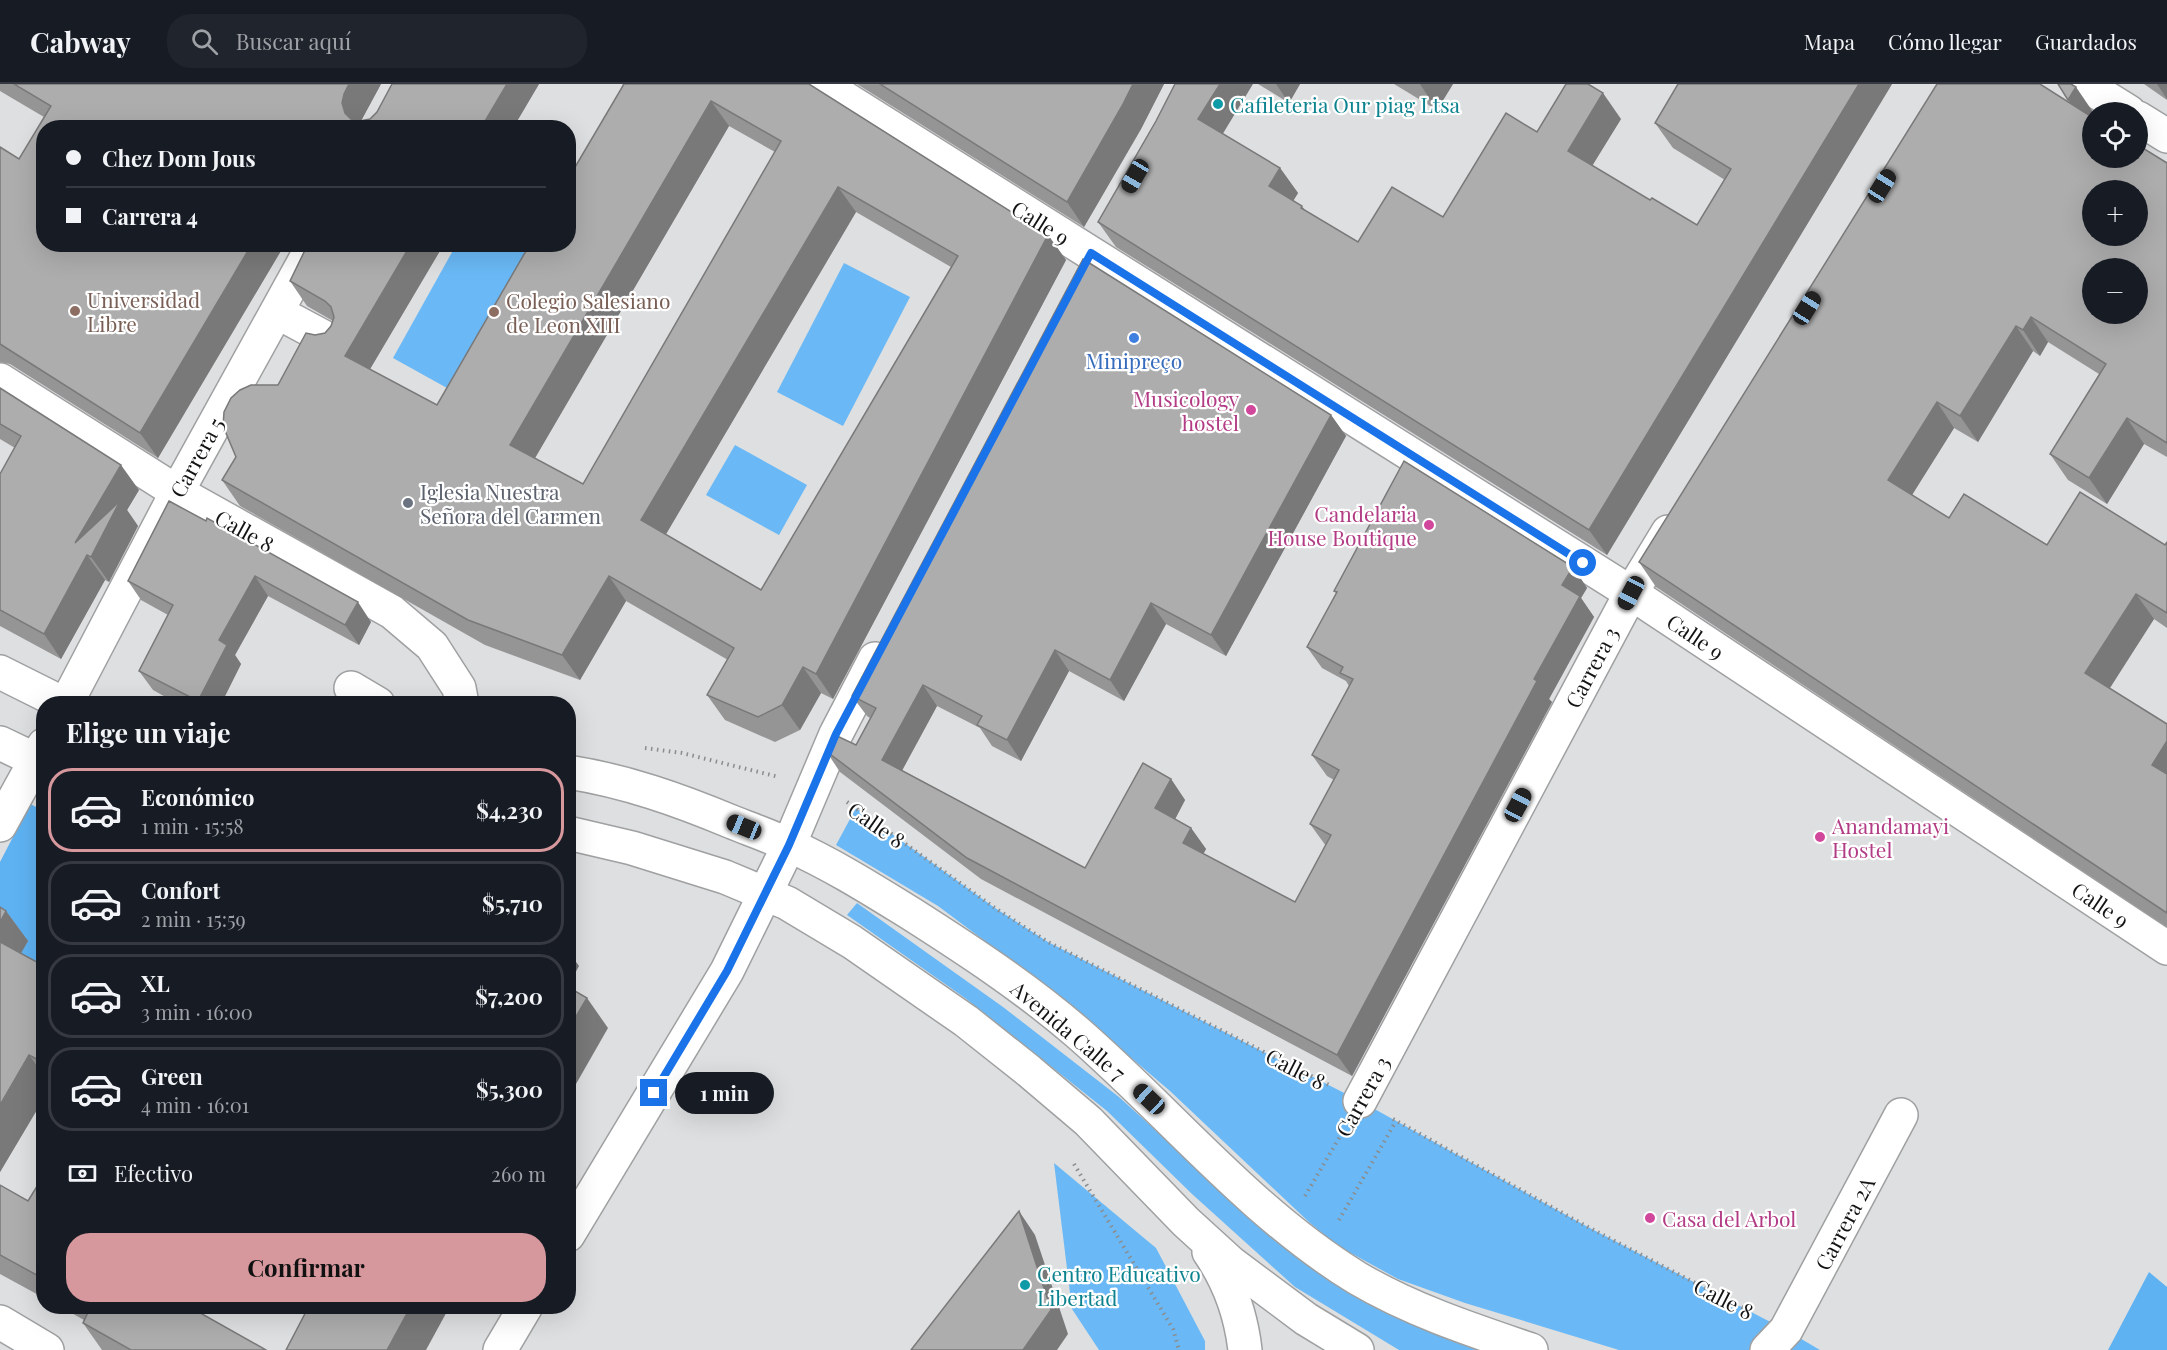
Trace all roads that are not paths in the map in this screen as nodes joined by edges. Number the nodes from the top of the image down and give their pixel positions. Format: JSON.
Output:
{"nodes":[{"id":1,"x":822,"y":84,"type":"edge"},
{"id":2,"x":2084,"y":84,"type":"edge"},
{"id":3,"x":2113,"y":102,"type":"edge"},
{"id":4,"x":2148,"y":124,"type":"edge"},
{"id":5,"x":2167,"y":136,"type":"edge"},
{"id":6,"x":1107,"y":224,"type":"edge"},
{"id":7,"x":310,"y":252,"type":"edge"},
{"id":8,"x":1091,"y":253,"type":"junction"},
{"id":9,"x":1074,"y":284,"type":"edge"},
{"id":10,"x":277,"y":312,"type":"junction"},
{"id":11,"x":333,"y":342,"type":"edge"},
{"id":12,"x":0,"y":380,"type":"edge"},
{"id":13,"x":177,"y":492,"type":"junction"},
{"id":14,"x":1681,"y":512,"type":"edge"},
{"id":15,"x":1631,"y":593,"type":"junction"},
{"id":16,"x":891,"y":629,"type":"edge"},
{"id":17,"x":0,"y":672,"type":"edge"},
{"id":18,"x":49,"y":696,"type":"edge"},
{"id":19,"x":69,"y":696,"type":"edge"},
{"id":20,"x":460,"y":696,"type":"edge"},
{"id":21,"x":0,"y":743,"type":"edge"},
{"id":22,"x":36,"y":754,"type":"edge"},
{"id":23,"x":36,"y":764,"type":"edge"},
{"id":24,"x":576,"y":773,"type":"edge"},
{"id":25,"x":0,"y":825,"type":"edge"},
{"id":26,"x":576,"y":835,"type":"edge"},
{"id":27,"x":789,"y":845,"type":"junction"},
{"id":28,"x":765,"y":893,"type":"junction"},
{"id":29,"x":2167,"y":948,"type":"edge"},
{"id":30,"x":1360,"y":1101,"type":"road end"},
{"id":31,"x":1901,"y":1115,"type":"dead end"},
{"id":32,"x":576,"y":1222,"type":"edge"},
{"id":33,"x":1186,"y":1222,"type":"junction"},
{"id":34,"x":521,"y":1314,"type":"edge"},
{"id":35,"x":0,"y":1322,"type":"edge"},
{"id":36,"x":1780,"y":1343,"type":"edge"},
{"id":37,"x":47,"y":1350,"type":"edge"},
{"id":38,"x":500,"y":1350,"type":"edge"},
{"id":39,"x":1245,"y":1350,"type":"edge"},
{"id":40,"x":1356,"y":1350,"type":"edge"},
{"id":41,"x":1532,"y":1350,"type":"edge"}],
"edges":[{"from":1,"to":8,"type":"street","name":"Calle 9"},
{"from":2,"to":3,"type":"street"},
{"from":4,"to":5,"type":"street"},
{"from":6,"to":8,"type":"street"},
{"from":7,"to":10,"type":"street","name":"Carrera 5"},
{"from":8,"to":9,"type":"street"},
{"from":8,"to":15,"type":"street","name":"Calle 9"},
{"from":10,"to":11,"type":"street"},
{"from":10,"to":13,"type":"street","name":"Carrera 5"},
{"from":12,"to":13,"type":"street","name":"Calle 8"},
{"from":13,"to":19,"type":"street","name":"Carrera 5"},
{"from":13,"to":20,"type":"street","name":"Calle 8"},
{"from":14,"to":15,"type":"street","name":"Carrera 3"},
{"from":15,"to":29,"type":"street","name":"Calle 9"},
{"from":15,"to":30,"type":"street","name":"Carrera 3"},
{"from":16,"to":27,"type":"street"},
{"from":17,"to":18,"type":"street"},
{"from":21,"to":22,"type":"street"},
{"from":23,"to":25,"type":"street"},
{"from":24,"to":27,"type":"street","name":"Avenida Calle 7"},
{"from":26,"to":28,"type":"street"},
{"from":27,"to":28,"type":"street"},
{"from":27,"to":41,"type":"street","name":"Avenida Calle 7"},
{"from":28,"to":32,"type":"street"},
{"from":28,"to":33,"type":"street"},
{"from":31,"to":36,"type":"street","name":"Carrera 2A"},
{"from":33,"to":39,"type":"street"},
{"from":33,"to":40,"type":"street"},
{"from":34,"to":38,"type":"street"},
{"from":35,"to":37,"type":"street"}]}
